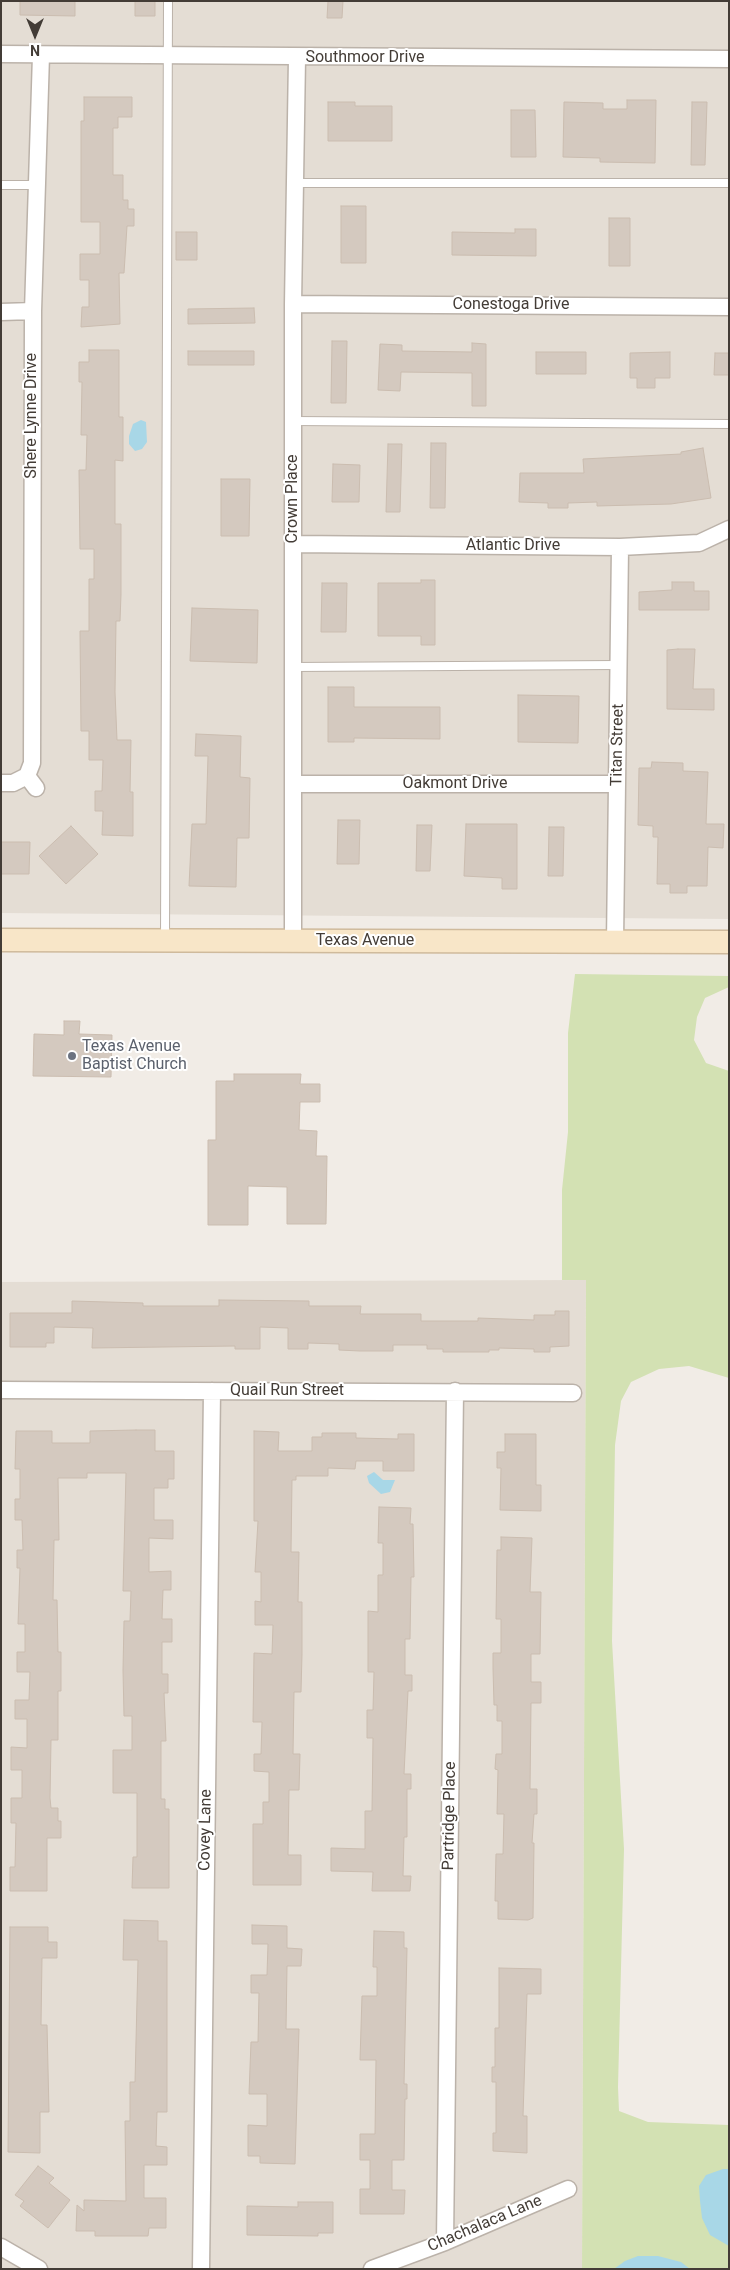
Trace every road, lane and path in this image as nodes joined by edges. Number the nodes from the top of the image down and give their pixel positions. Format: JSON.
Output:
{"nodes":[{"id":1,"x":168,"y":1,"type":"edge"},
{"id":2,"x":1,"y":54,"type":"edge"},
{"id":3,"x":41,"y":55,"type":"junction"},
{"id":4,"x":168,"y":56,"type":"junction"},
{"id":5,"x":297,"y":58,"type":"junction"},
{"id":6,"x":729,"y":59,"type":"edge"},
{"id":7,"x":295,"y":183,"type":"junction"},
{"id":8,"x":729,"y":183,"type":"edge"},
{"id":9,"x":1,"y":185,"type":"edge"},
{"id":10,"x":37,"y":185,"type":"junction"},
{"id":11,"x":293,"y":304,"type":"junction"},
{"id":12,"x":729,"y":307,"type":"edge"},
{"id":13,"x":32,"y":311,"type":"junction"},
{"id":14,"x":1,"y":312,"type":"edge"},
{"id":15,"x":293,"y":421,"type":"junction"},
{"id":16,"x":729,"y":424,"type":"edge"},
{"id":17,"x":729,"y":529,"type":"edge"},
{"id":18,"x":294,"y":544,"type":"junction"},
{"id":19,"x":620,"y":547,"type":"junction"},
{"id":20,"x":618,"y":665,"type":"junction"},
{"id":21,"x":293,"y":668,"type":"junction"},
{"id":22,"x":1,"y":783,"type":"edge"},
{"id":23,"x":293,"y":784,"type":"junction"},
{"id":24,"x":617,"y":784,"type":"junction"},
{"id":25,"x":1,"y":940,"type":"edge"},
{"id":26,"x":165,"y":940,"type":"junction"},
{"id":27,"x":293,"y":941,"type":"junction"},
{"id":28,"x":615,"y":942,"type":"junction"},
{"id":29,"x":729,"y":942,"type":"edge"},
{"id":30,"x":1,"y":1390,"type":"edge"},
{"id":31,"x":212,"y":1391,"type":"junction"},
{"id":32,"x":455,"y":1391,"type":"junction"},
{"id":33,"x":573,"y":1393,"type":"dead end"},
{"id":34,"x":568,"y":2189,"type":"dead end"},
{"id":35,"x":445,"y":2242,"type":"junction"},
{"id":36,"x":1,"y":2247,"type":"edge"},
{"id":37,"x":39,"y":2269,"type":"edge"},
{"id":38,"x":200,"y":2269,"type":"edge"},
{"id":39,"x":372,"y":2269,"type":"edge"}],
"edges":[{"from":1,"to":4,"type":"lane"},
{"from":2,"to":3,"type":"street","name":"Southmoor Drive"},
{"from":3,"to":4,"type":"street","name":"Southmoor Drive"},
{"from":3,"to":10,"type":"street","name":"Shere Lynne Drive"},
{"from":4,"to":5,"type":"street","name":"Southmoor Drive"},
{"from":4,"to":26,"type":"lane"},
{"from":5,"to":6,"type":"street","name":"Southmoor Drive"},
{"from":5,"to":7,"type":"street","name":"Crown Place"},
{"from":7,"to":8,"type":"lane"},
{"from":7,"to":11,"type":"street","name":"Crown Place"},
{"from":9,"to":10,"type":"lane"},
{"from":10,"to":13,"type":"street","name":"Shere Lynne Drive"},
{"from":11,"to":12,"type":"street","name":"Conestoga Drive"},
{"from":11,"to":15,"type":"street","name":"Crown Place"},
{"from":13,"to":14,"type":"street"},
{"from":13,"to":22,"type":"street","name":"Shere Lynne Drive"},
{"from":15,"to":16,"type":"lane"},
{"from":15,"to":18,"type":"street","name":"Crown Place"},
{"from":17,"to":19,"type":"street","name":"Atlantic Drive"},
{"from":18,"to":19,"type":"street","name":"Atlantic Drive"},
{"from":18,"to":21,"type":"street","name":"Crown Place"},
{"from":19,"to":20,"type":"street","name":"Titan Street"},
{"from":20,"to":21,"type":"lane"},
{"from":20,"to":24,"type":"street","name":"Titan Street"},
{"from":21,"to":23,"type":"street","name":"Crown Place"},
{"from":23,"to":24,"type":"street","name":"Oakmont Drive"},
{"from":23,"to":27,"type":"street","name":"Crown Place"},
{"from":24,"to":28,"type":"street","name":"Titan Street"},
{"from":25,"to":26,"type":"street","name":"Texas Avenue"},
{"from":26,"to":27,"type":"street","name":"Texas Avenue"},
{"from":27,"to":28,"type":"street","name":"Texas Avenue"},
{"from":28,"to":29,"type":"street","name":"Texas Avenue"},
{"from":30,"to":31,"type":"street","name":"Quail Run Street"},
{"from":31,"to":32,"type":"street","name":"Quail Run Street"},
{"from":31,"to":38,"type":"street","name":"Covey Lane"},
{"from":32,"to":33,"type":"street","name":"Quail Run Street"},
{"from":32,"to":35,"type":"street","name":"Partridge Place"},
{"from":34,"to":35,"type":"street","name":"Chachalaca Lane"},
{"from":35,"to":39,"type":"street","name":"Chachalaca Lane"},
{"from":36,"to":37,"type":"street"}]}
